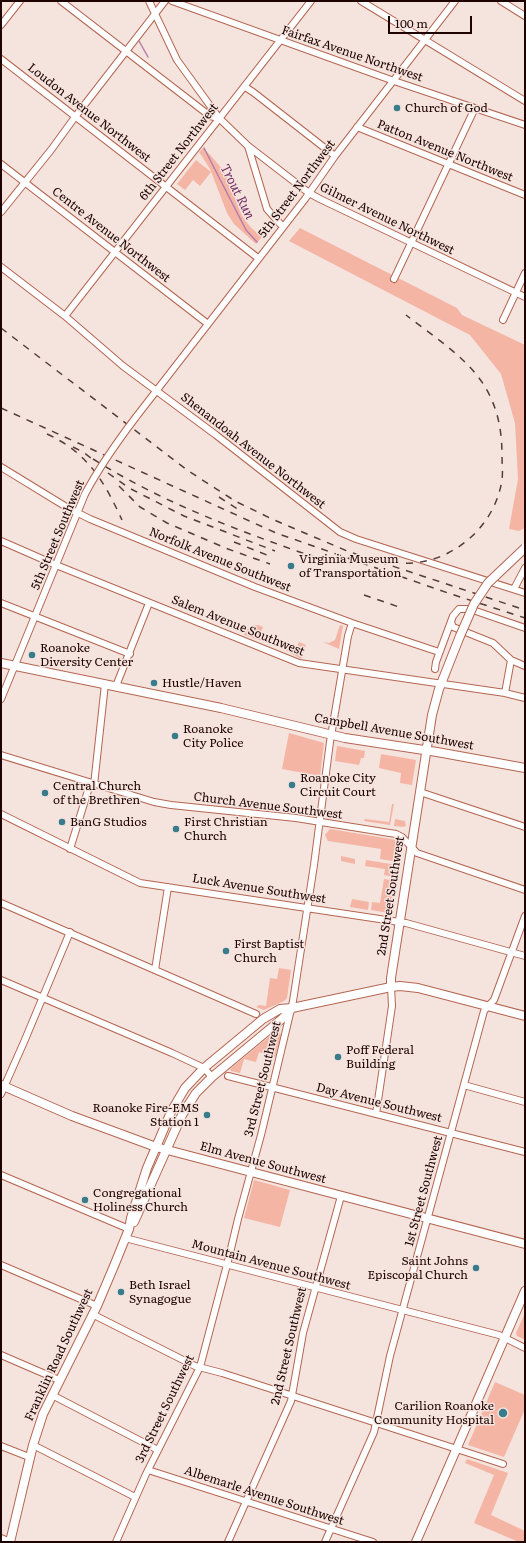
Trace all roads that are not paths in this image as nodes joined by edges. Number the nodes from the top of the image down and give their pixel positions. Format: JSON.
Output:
{"nodes":[{"id":1,"x":20,"y":1,"type":"edge"},
{"id":2,"x":61,"y":1,"type":"edge"},
{"id":3,"x":149,"y":1,"type":"edge"},
{"id":4,"x":165,"y":1,"type":"edge"},
{"id":5,"x":172,"y":1,"type":"edge"},
{"id":6,"x":311,"y":1,"type":"edge"},
{"id":7,"x":361,"y":1,"type":"edge"},
{"id":8,"x":455,"y":1,"type":"edge"},
{"id":9,"x":501,"y":1,"type":"edge"},
{"id":10,"x":155,"y":14,"type":"junction"},
{"id":11,"x":525,"y":16,"type":"edge"},
{"id":12,"x":1,"y":25,"type":"edge"},
{"id":13,"x":280,"y":40,"type":"junction"},
{"id":14,"x":425,"y":40,"type":"junction"},
{"id":15,"x":126,"y":51,"type":"junction"},
{"id":16,"x":1,"y":59,"type":"edge"},
{"id":17,"x":394,"y":81,"type":"junction"},
{"id":18,"x":245,"y":88,"type":"junction"},
{"id":19,"x":525,"y":101,"type":"edge"},
{"id":20,"x":474,"y":108,"type":"junction"},
{"id":21,"x":75,"y":117,"type":"junction"},
{"id":22,"x":219,"y":118,"type":"junction"},
{"id":23,"x":525,"y":125,"type":"edge"},
{"id":24,"x":358,"y":127,"type":"junction"},
{"id":25,"x":248,"y":146,"type":"junction"},
{"id":26,"x":335,"y":156,"type":"junction"},
{"id":27,"x":1,"y":164,"type":"edge"},
{"id":28,"x":449,"y":165,"type":"junction"},
{"id":29,"x":24,"y":182,"type":"junction"},
{"id":30,"x":166,"y":187,"type":"junction"},
{"id":31,"x":309,"y":193,"type":"junction"},
{"id":32,"x":525,"y":195,"type":"edge"},
{"id":33,"x":1,"y":212,"type":"edge"},
{"id":34,"x":283,"y":227,"type":"junction"},
{"id":35,"x":412,"y":244,"type":"junction"},
{"id":36,"x":115,"y":252,"type":"junction"},
{"id":37,"x":258,"y":258,"type":"junction"},
{"id":38,"x":1,"y":267,"type":"edge"},
{"id":39,"x":525,"y":273,"type":"edge"},
{"id":40,"x":394,"y":279,"type":"dead end"},
{"id":41,"x":516,"y":293,"type":"junction"},
{"id":42,"x":525,"y":298,"type":"edge"},
{"id":43,"x":65,"y":316,"type":"junction"},
{"id":44,"x":503,"y":320,"type":"dead end"},
{"id":45,"x":208,"y":324,"type":"junction"},
{"id":46,"x":156,"y":391,"type":"junction"},
{"id":47,"x":1,"y":467,"type":"edge"},
{"id":48,"x":77,"y":513,"type":"junction"},
{"id":49,"x":1,"y":541,"type":"edge"},
{"id":50,"x":525,"y":548,"type":"edge"},
{"id":51,"x":56,"y":565,"type":"junction"},
{"id":52,"x":525,"y":568,"type":"edge"},
{"id":53,"x":514,"y":589,"type":"junction"},
{"id":54,"x":525,"y":593,"type":"edge"},
{"id":55,"x":1,"y":603,"type":"edge"},
{"id":56,"x":148,"y":603,"type":"junction"},
{"id":57,"x":35,"y":617,"type":"junction"},
{"id":58,"x":450,"y":622,"type":"junction"},
{"id":59,"x":352,"y":623,"type":"junction"},
{"id":60,"x":525,"y":628,"type":"edge"},
{"id":61,"x":439,"y":652,"type":"junction"},
{"id":62,"x":130,"y":654,"type":"junction"},
{"id":63,"x":511,"y":660,"type":"junction"},
{"id":64,"x":1,"y":663,"type":"edge"},
{"id":65,"x":14,"y":666,"type":"junction"},
{"id":66,"x":525,"y":666,"type":"edge"},
{"id":67,"x":435,"y":668,"type":"dead end"},
{"id":68,"x":343,"y":670,"type":"junction"},
{"id":69,"x":105,"y":684,"type":"junction"},
{"id":70,"x":441,"y":684,"type":"junction"},
{"id":71,"x":116,"y":686,"type":"junction"},
{"id":72,"x":505,"y":693,"type":"junction"},
{"id":73,"x":525,"y":698,"type":"edge"},
{"id":74,"x":1,"y":699,"type":"edge"},
{"id":75,"x":332,"y":735,"type":"junction"},
{"id":76,"x":426,"y":751,"type":"junction"},
{"id":77,"x":1,"y":755,"type":"edge"},
{"id":78,"x":525,"y":768,"type":"edge"},
{"id":79,"x":92,"y":784,"type":"junction"},
{"id":80,"x":420,"y":792,"type":"junction"},
{"id":81,"x":1,"y":814,"type":"edge"},
{"id":82,"x":320,"y":822,"type":"junction"},
{"id":83,"x":525,"y":827,"type":"edge"},
{"id":84,"x":411,"y":846,"type":"junction"},
{"id":85,"x":70,"y":849,"type":"junction"},
{"id":86,"x":168,"y":887,"type":"junction"},
{"id":87,"x":525,"y":890,"type":"edge"},
{"id":88,"x":1,"y":902,"type":"edge"},
{"id":89,"x":307,"y":908,"type":"junction"},
{"id":90,"x":525,"y":916,"type":"edge"},
{"id":91,"x":399,"y":922,"type":"junction"},
{"id":92,"x":70,"y":932,"type":"junction"},
{"id":93,"x":513,"y":952,"type":"junction"},
{"id":94,"x":525,"y":956,"type":"edge"},
{"id":95,"x":155,"y":970,"type":"junction"},
{"id":96,"x":1,"y":980,"type":"edge"},
{"id":97,"x":391,"y":987,"type":"junction"},
{"id":98,"x":43,"y":998,"type":"junction"},
{"id":99,"x":488,"y":1006,"type":"junction"},
{"id":100,"x":292,"y":1008,"type":"junction"},
{"id":101,"x":256,"y":1014,"type":"dead end"},
{"id":102,"x":525,"y":1016,"type":"edge"},
{"id":103,"x":204,"y":1068,"type":"junction"},
{"id":104,"x":228,"y":1076,"type":"dead end"},
{"id":105,"x":212,"y":1077,"type":"junction"},
{"id":106,"x":464,"y":1085,"type":"junction"},
{"id":107,"x":273,"y":1087,"type":"junction"},
{"id":108,"x":2,"y":1088,"type":"edge"},
{"id":109,"x":525,"y":1102,"type":"edge"},
{"id":110,"x":376,"y":1114,"type":"junction"},
{"id":111,"x":451,"y":1132,"type":"junction"},
{"id":112,"x":156,"y":1147,"type":"junction"},
{"id":113,"x":166,"y":1150,"type":"junction"},
{"id":114,"x":525,"y":1152,"type":"edge"},
{"id":115,"x":251,"y":1172,"type":"junction"},
{"id":116,"x":1,"y":1175,"type":"edge"},
{"id":117,"x":341,"y":1196,"type":"junction"},
{"id":118,"x":428,"y":1218,"type":"junction"},
{"id":119,"x":129,"y":1229,"type":"junction"},
{"id":120,"x":125,"y":1238,"type":"junction"},
{"id":121,"x":525,"y":1244,"type":"edge"},
{"id":122,"x":1,"y":1264,"type":"edge"},
{"id":123,"x":227,"y":1265,"type":"junction"},
{"id":124,"x":315,"y":1288,"type":"junction"},
{"id":125,"x":525,"y":1291,"type":"edge"},
{"id":126,"x":97,"y":1306,"type":"junction"},
{"id":127,"x":402,"y":1310,"type":"junction"},
{"id":128,"x":92,"y":1314,"type":"junction"},
{"id":129,"x":504,"y":1338,"type":"junction"},
{"id":130,"x":525,"y":1348,"type":"edge"},
{"id":131,"x":1,"y":1356,"type":"edge"},
{"id":132,"x":200,"y":1367,"type":"junction"},
{"id":133,"x":59,"y":1380,"type":"junction"},
{"id":134,"x":52,"y":1395,"type":"junction"},
{"id":135,"x":292,"y":1395,"type":"junction"},
{"id":136,"x":376,"y":1423,"type":"junction"},
{"id":137,"x":33,"y":1445,"type":"junction"},
{"id":138,"x":1,"y":1446,"type":"edge"},
{"id":139,"x":457,"y":1448,"type":"junction"},
{"id":140,"x":158,"y":1450,"type":"junction"},
{"id":141,"x":29,"y":1457,"type":"junction"},
{"id":142,"x":503,"y":1464,"type":"dead end"},
{"id":143,"x":148,"y":1470,"type":"junction"},
{"id":144,"x":135,"y":1497,"type":"junction"},
{"id":145,"x":246,"y":1502,"type":"junction"},
{"id":146,"x":331,"y":1529,"type":"junction"},
{"id":147,"x":1,"y":1538,"type":"edge"},
{"id":148,"x":10,"y":1542,"type":"edge"},
{"id":149,"x":116,"y":1542,"type":"edge"},
{"id":150,"x":228,"y":1542,"type":"edge"},
{"id":151,"x":325,"y":1542,"type":"edge"},
{"id":152,"x":373,"y":1542,"type":"edge"},
{"id":153,"x":416,"y":1542,"type":"edge"}],
"edges":[{"from":1,"to":12,"type":"street"},
{"from":2,"to":15,"type":"street"},
{"from":3,"to":10,"type":"street"},
{"from":4,"to":10,"type":"street"},
{"from":5,"to":13,"type":"street","name":"Fairfax Avenue Northwest"},
{"from":6,"to":13,"type":"street","name":"6th Street Northwest"},
{"from":7,"to":14,"type":"street"},
{"from":8,"to":14,"type":"street","name":"5th Street Northwest"},
{"from":9,"to":11,"type":"street"},
{"from":10,"to":15,"type":"street"},
{"from":10,"to":22,"type":"street"},
{"from":13,"to":17,"type":"street","name":"Fairfax Avenue Northwest"},
{"from":13,"to":18,"type":"street","name":"6th Street Northwest"},
{"from":14,"to":17,"type":"street","name":"5th Street Northwest"},
{"from":14,"to":19,"type":"street"},
{"from":15,"to":21,"type":"street"},
{"from":15,"to":22,"type":"street"},
{"from":16,"to":21,"type":"street","name":"Loudon Avenue Northwest"},
{"from":17,"to":20,"type":"street","name":"Fairfax Avenue Northwest"},
{"from":17,"to":24,"type":"street","name":"5th Street Northwest"},
{"from":18,"to":22,"type":"street","name":"6th Street Northwest"},
{"from":18,"to":26,"type":"street"},
{"from":20,"to":23,"type":"street","name":"Fairfax Avenue Northwest"},
{"from":20,"to":28,"type":"street"},
{"from":21,"to":29,"type":"street"},
{"from":21,"to":30,"type":"street","name":"Loudon Avenue Northwest"},
{"from":22,"to":25,"type":"street","name":"Gilmer Avenue Northwest"},
{"from":22,"to":30,"type":"street","name":"6th Street Northwest"},
{"from":24,"to":26,"type":"street","name":"5th Street Northwest"},
{"from":24,"to":28,"type":"street","name":"Patton Avenue Northwest"},
{"from":25,"to":31,"type":"street","name":"Gilmer Avenue Northwest"},
{"from":25,"to":34,"type":"street"},
{"from":26,"to":31,"type":"street","name":"5th Street Northwest"},
{"from":27,"to":29,"type":"street","name":"Centre Avenue Northwest"},
{"from":28,"to":32,"type":"street","name":"Patton Avenue Northwest"},
{"from":28,"to":35,"type":"street"},
{"from":29,"to":33,"type":"street"},
{"from":29,"to":36,"type":"street","name":"Centre Avenue Northwest"},
{"from":30,"to":36,"type":"street","name":"6th Street Northwest"},
{"from":30,"to":37,"type":"street","name":"Loudon Avenue Northwest"},
{"from":31,"to":34,"type":"street","name":"5th Street Northwest"},
{"from":31,"to":35,"type":"street","name":"Gilmer Avenue Northwest"},
{"from":34,"to":37,"type":"street","name":"5th Street Northwest"},
{"from":35,"to":40,"type":"street"},
{"from":35,"to":41,"type":"street","name":"Gilmer Avenue Northwest"},
{"from":36,"to":43,"type":"street","name":"6th Street Northwest"},
{"from":36,"to":45,"type":"street","name":"Centre Avenue Northwest"},
{"from":37,"to":45,"type":"street","name":"5th Street Northwest"},
{"from":38,"to":43,"type":"street","name":"Shenandoah Avenue Northwest"},
{"from":39,"to":41,"type":"street"},
{"from":41,"to":42,"type":"street","name":"Gilmer Avenue Northwest"},
{"from":41,"to":44,"type":"street"},
{"from":43,"to":46,"type":"street","name":"Shenandoah Avenue Northwest"},
{"from":45,"to":46,"type":"street","name":"5th Street Northwest"},
{"from":46,"to":48,"type":"street","name":"5th Street Southwest","bridge":true},
{"from":46,"to":53,"type":"street","name":"Shenandoah Avenue Northwest"},
{"from":47,"to":48,"type":"street","name":"Norfolk Avenue Southwest"},
{"from":48,"to":51,"type":"street","name":"5th Street Southwest"},
{"from":48,"to":59,"type":"street","name":"Norfolk Avenue Southwest"},
{"from":49,"to":51,"type":"street","name":"Salem Avenue Southwest"},
{"from":50,"to":70,"type":"main road","name":"2nd Street Southwest","bridge":true},
{"from":51,"to":56,"type":"street","name":"Salem Avenue Southwest"},
{"from":51,"to":57,"type":"street","name":"5th Street Southwest"},
{"from":52,"to":53,"type":"street"},
{"from":53,"to":54,"type":"street","name":"Shenandoah Avenue Northwest"},
{"from":55,"to":57,"type":"street"},
{"from":56,"to":62,"type":"street"},
{"from":56,"to":68,"type":"street","name":"Salem Avenue Southwest"},
{"from":57,"to":62,"type":"street"},
{"from":57,"to":65,"type":"street","name":"5th Street Southwest"},
{"from":58,"to":60,"type":"street"},
{"from":58,"to":61,"type":"street"},
{"from":58,"to":63,"type":"street"},
{"from":59,"to":61,"type":"street","name":"Norfolk Avenue Southwest"},
{"from":59,"to":68,"type":"street","name":"3rd Street Southwest"},
{"from":61,"to":67,"type":"street"},
{"from":62,"to":71,"type":"street"},
{"from":63,"to":66,"type":"street"},
{"from":63,"to":72,"type":"street"},
{"from":64,"to":65,"type":"main road","name":"Campbell Avenue Southwest"},
{"from":65,"to":69,"type":"main road","name":"Campbell Avenue Southwest"},
{"from":65,"to":74,"type":"street","name":"5th Street Southwest"},
{"from":68,"to":70,"type":"street","name":"Salem Avenue Southwest"},
{"from":68,"to":75,"type":"street","name":"3rd Street Southwest"},
{"from":69,"to":71,"type":"main road","name":"Campbell Avenue Southwest"},
{"from":69,"to":79,"type":"street"},
{"from":70,"to":72,"type":"street","name":"Salem Avenue Southwest"},
{"from":70,"to":76,"type":"main road","name":"2nd Street Southwest"},
{"from":71,"to":75,"type":"main road","name":"Campbell Avenue Southwest"},
{"from":72,"to":73,"type":"street","name":"Salem Avenue Southwest"},
{"from":75,"to":76,"type":"main road","name":"Campbell Avenue Southwest"},
{"from":75,"to":82,"type":"street","name":"3rd Street Southwest"},
{"from":76,"to":78,"type":"main road","name":"Campbell Avenue Southwest"},
{"from":76,"to":80,"type":"main road","name":"2nd Street Southwest"},
{"from":77,"to":79,"type":"street","name":"Church Avenue Southwest"},
{"from":79,"to":82,"type":"street","name":"Church Avenue Southwest"},
{"from":79,"to":85,"type":"street"},
{"from":80,"to":83,"type":"street"},
{"from":80,"to":84,"type":"main road","name":"2nd Street Southwest"},
{"from":81,"to":85,"type":"street","name":"Luck Avenue Southwest"},
{"from":82,"to":84,"type":"street","name":"Church Avenue Southwest"},
{"from":82,"to":89,"type":"street","name":"3rd Street Southwest"},
{"from":84,"to":87,"type":"street","name":"Church Avenue Southwest"},
{"from":84,"to":91,"type":"main road","name":"2nd Street Southwest"},
{"from":85,"to":86,"type":"street","name":"Luck Avenue Southwest"},
{"from":86,"to":89,"type":"street","name":"Luck Avenue Southwest"},
{"from":86,"to":95,"type":"street"},
{"from":88,"to":92,"type":"street"},
{"from":89,"to":91,"type":"street","name":"Luck Avenue Southwest"},
{"from":89,"to":100,"type":"street","name":"3rd Street Southwest"},
{"from":90,"to":93,"type":"street","name":"1st Street Southwest"},
{"from":91,"to":93,"type":"street","name":"Luck Avenue Southwest"},
{"from":91,"to":97,"type":"main road","name":"2nd Street Southwest"},
{"from":92,"to":95,"type":"street"},
{"from":92,"to":98,"type":"street"},
{"from":93,"to":94,"type":"street","name":"Luck Avenue Southwest"},
{"from":93,"to":99,"type":"street","name":"1st Street Southwest"},
{"from":95,"to":101,"type":"street"},
{"from":96,"to":98,"type":"street"},
{"from":97,"to":99,"type":"main road","name":"Franklin Road Southwest"},
{"from":97,"to":100,"type":"main road","name":"Franklin Road Southwest"},
{"from":97,"to":110,"type":"street","name":"2nd Street Southwest"},
{"from":98,"to":103,"type":"street"},
{"from":98,"to":108,"type":"street"},
{"from":99,"to":102,"type":"main road","name":"Franklin Road Southwest"},
{"from":99,"to":106,"type":"street","name":"1st Street Southwest"},
{"from":100,"to":103,"type":"main road","name":"Franklin Road Southwest"},
{"from":100,"to":105,"type":"main road","name":"Franklin Road Southwest"},
{"from":100,"to":107,"type":"street","name":"3rd Street Southwest"},
{"from":103,"to":105,"type":"street"},
{"from":103,"to":112,"type":"main road","name":"Franklin Road Southwest"},
{"from":104,"to":107,"type":"street","name":"Day Avenue Southwest"},
{"from":105,"to":113,"type":"main road","name":"Franklin Road Southwest"},
{"from":106,"to":109,"type":"street"},
{"from":106,"to":111,"type":"street","name":"1st Street Southwest"},
{"from":107,"to":110,"type":"street","name":"Day Avenue Southwest"},
{"from":107,"to":115,"type":"street","name":"3rd Street Southwest"},
{"from":108,"to":112,"type":"main road","name":"Elm Avenue Southwest"},
{"from":110,"to":111,"type":"street","name":"Day Avenue Southwest"},
{"from":111,"to":114,"type":"street","name":"Day Avenue Southwest"},
{"from":111,"to":118,"type":"street","name":"1st Street Southwest"},
{"from":112,"to":113,"type":"main road","name":"Elm Avenue Southwest"},
{"from":112,"to":119,"type":"main road","name":"Franklin Road Southwest"},
{"from":113,"to":115,"type":"main road","name":"Elm Avenue Southwest"},
{"from":113,"to":119,"type":"main road","name":"Franklin Road Southwest"},
{"from":115,"to":117,"type":"main road","name":"Elm Avenue Southwest"},
{"from":115,"to":123,"type":"street","name":"3rd Street Southwest"},
{"from":116,"to":119,"type":"street"},
{"from":117,"to":118,"type":"main road","name":"Elm Avenue Southwest"},
{"from":117,"to":124,"type":"street","name":"2nd Street Southwest"},
{"from":118,"to":121,"type":"main road","name":"Elm Avenue Southwest"},
{"from":118,"to":127,"type":"street","name":"1st Street Southwest"},
{"from":119,"to":120,"type":"main road","name":"Franklin Road Southwest"},
{"from":120,"to":123,"type":"street","name":"Mountain Avenue Southwest"},
{"from":120,"to":126,"type":"main road","name":"Franklin Road Southwest"},
{"from":122,"to":126,"type":"street"},
{"from":123,"to":124,"type":"street","name":"Mountain Avenue Southwest"},
{"from":123,"to":132,"type":"street","name":"3rd Street Southwest"},
{"from":124,"to":127,"type":"street","name":"Mountain Avenue Southwest"},
{"from":124,"to":135,"type":"street","name":"2nd Street Southwest"},
{"from":125,"to":129,"type":"main road"},
{"from":126,"to":128,"type":"main road","name":"Franklin Road Southwest"},
{"from":127,"to":129,"type":"street","name":"Mountain Avenue Southwest"},
{"from":127,"to":136,"type":"street","name":"1st Street Southwest"},
{"from":128,"to":132,"type":"street"},
{"from":128,"to":133,"type":"main road","name":"Franklin Road Southwest"},
{"from":129,"to":130,"type":"street","name":"Mountain Avenue Southwest"},
{"from":129,"to":139,"type":"main road"},
{"from":131,"to":133,"type":"street"},
{"from":132,"to":135,"type":"street"},
{"from":132,"to":140,"type":"street","name":"3rd Street Southwest"},
{"from":133,"to":134,"type":"main road","name":"Franklin Road Southwest"},
{"from":134,"to":137,"type":"main road","name":"Franklin Road Southwest"},
{"from":134,"to":140,"type":"street"},
{"from":135,"to":136,"type":"street"},
{"from":135,"to":145,"type":"street","name":"2nd Street Southwest"},
{"from":136,"to":139,"type":"street"},
{"from":136,"to":146,"type":"street","name":"1st Street Southwest"},
{"from":137,"to":141,"type":"main road","name":"Franklin Road Southwest"},
{"from":137,"to":144,"type":"street"},
{"from":138,"to":141,"type":"street"},
{"from":139,"to":142,"type":"street"},
{"from":139,"to":153,"type":"main road"},
{"from":140,"to":143,"type":"street","name":"3rd Street Southwest"},
{"from":141,"to":148,"type":"main road","name":"Franklin Road Southwest"},
{"from":143,"to":144,"type":"street","name":"3rd Street Southwest"},
{"from":143,"to":145,"type":"street","name":"Albemarle Avenue Southwest"},
{"from":144,"to":149,"type":"street","name":"3rd Street Southwest"},
{"from":145,"to":146,"type":"street","name":"Albemarle Avenue Southwest"},
{"from":145,"to":150,"type":"street","name":"2nd Street Southwest"},
{"from":146,"to":151,"type":"street","name":"1st Street Southwest"},
{"from":146,"to":152,"type":"street","name":"Albemarle Avenue Southwest"},
{"from":147,"to":148,"type":"street"}]}
